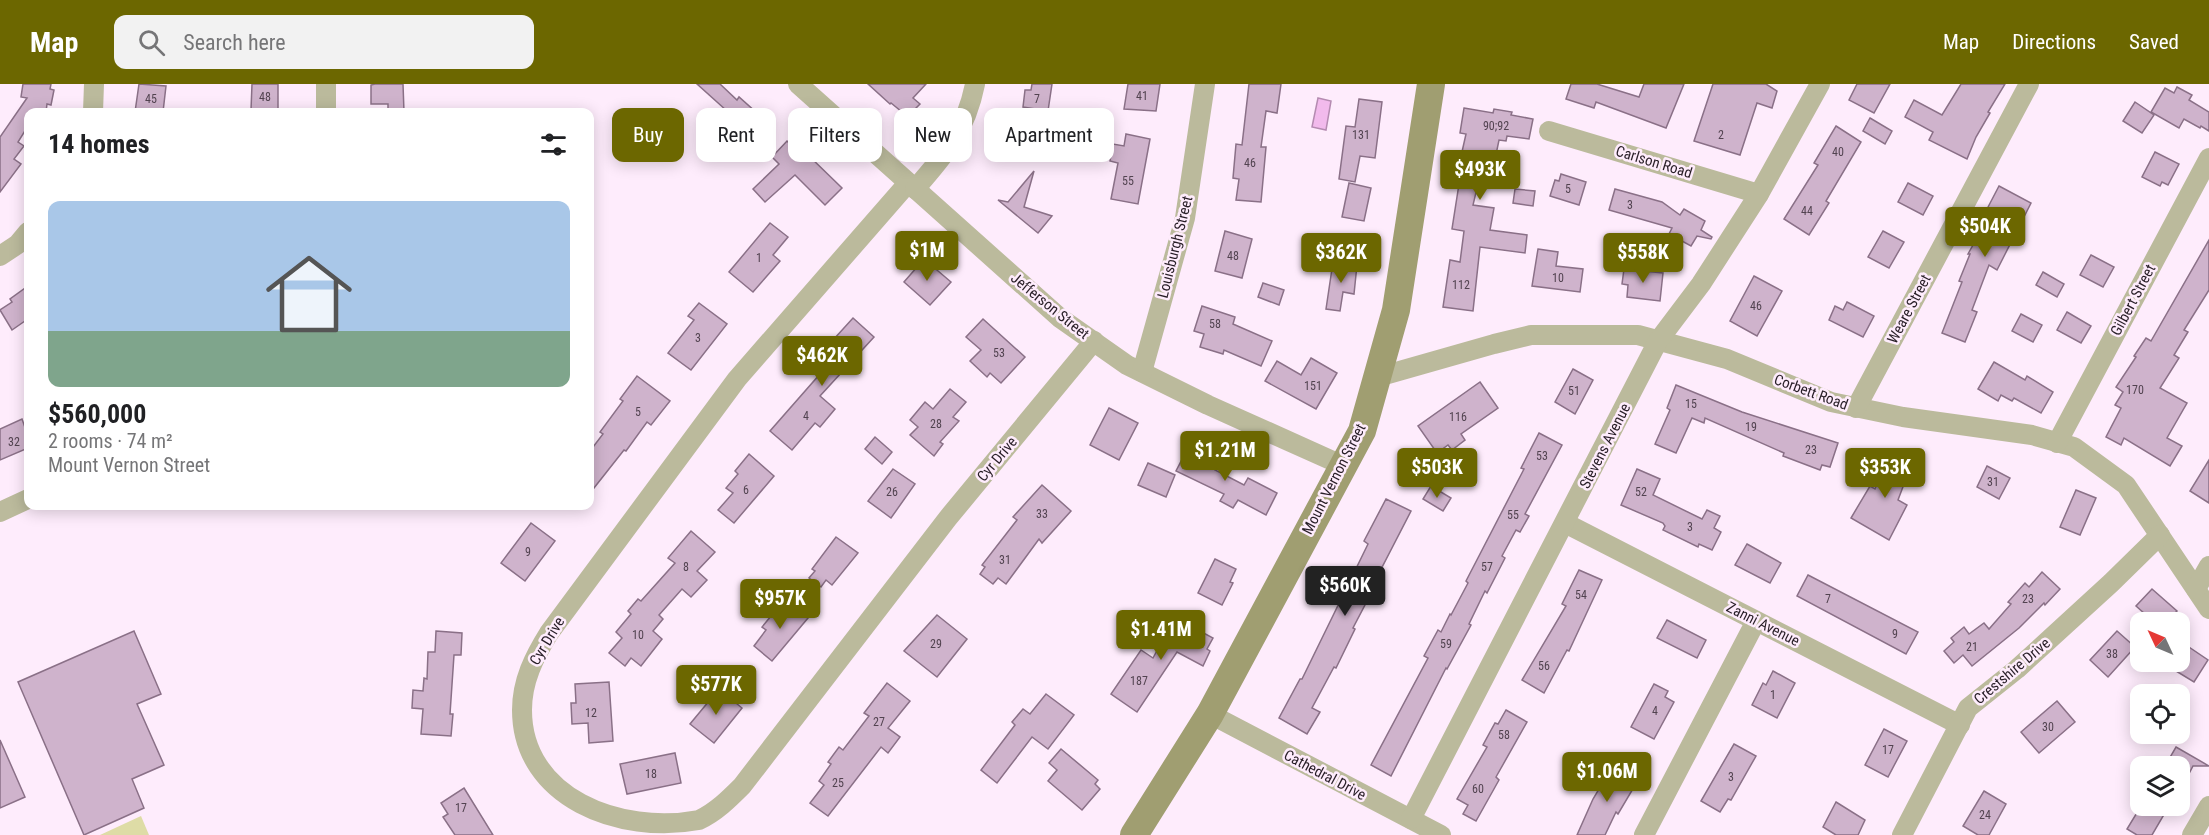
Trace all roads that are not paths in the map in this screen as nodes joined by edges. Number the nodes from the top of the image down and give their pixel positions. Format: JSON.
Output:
{"nodes":[{"id":1,"x":94,"y":84,"type":"edge"},
{"id":2,"x":326,"y":84,"type":"edge"},
{"id":3,"x":798,"y":84,"type":"edge"},
{"id":4,"x":975,"y":84,"type":"edge"},
{"id":5,"x":1204,"y":84,"type":"edge"},
{"id":6,"x":1431,"y":84,"type":"edge"},
{"id":7,"x":1820,"y":84,"type":"edge"},
{"id":8,"x":2030,"y":84,"type":"edge"},
{"id":9,"x":93,"y":108,"type":"edge"},
{"id":10,"x":326,"y":108,"type":"edge"},
{"id":11,"x":1549,"y":131,"type":"dead end"},
{"id":12,"x":2209,"y":158,"type":"edge"},
{"id":13,"x":912,"y":186,"type":"junction"},
{"id":14,"x":1759,"y":194,"type":"junction"},
{"id":15,"x":24,"y":237,"type":"edge"},
{"id":16,"x":0,"y":256,"type":"edge"},
{"id":17,"x":1094,"y":341,"type":"junction"},
{"id":18,"x":1658,"y":341,"type":"junction"},
{"id":19,"x":1142,"y":372,"type":"junction"},
{"id":20,"x":1378,"y":377,"type":"junction"},
{"id":21,"x":1856,"y":408,"type":"junction"},
{"id":22,"x":2057,"y":442,"type":"junction"},
{"id":23,"x":1344,"y":466,"type":"junction"},
{"id":24,"x":24,"y":501,"type":"edge"},
{"id":25,"x":0,"y":512,"type":"edge"},
{"id":26,"x":1565,"y":523,"type":"junction"},
{"id":27,"x":2160,"y":535,"type":"junction"},
{"id":28,"x":2209,"y":566,"type":"edge"},
{"id":29,"x":2196,"y":589,"type":"junction"},
{"id":30,"x":2209,"y":609,"type":"edge"},
{"id":31,"x":1756,"y":621,"type":"junction"},
{"id":32,"x":1210,"y":714,"type":"junction"},
{"id":33,"x":1960,"y":724,"type":"junction"},
{"id":34,"x":2209,"y":806,"type":"edge"},
{"id":35,"x":1411,"y":819,"type":"junction"},
{"id":36,"x":1134,"y":835,"type":"edge"},
{"id":37,"x":1441,"y":835,"type":"edge"},
{"id":38,"x":1644,"y":835,"type":"edge"},
{"id":39,"x":1902,"y":835,"type":"edge"},
{"id":40,"x":2192,"y":835,"type":"edge"}],
"edges":[{"from":1,"to":9,"type":"street"},
{"from":2,"to":10,"type":"street"},
{"from":3,"to":13,"type":"street","name":"Jefferson Street"},
{"from":4,"to":13,"type":"street","name":"Cyr Drive"},
{"from":5,"to":19,"type":"street","name":"Louisburgh Street"},
{"from":6,"to":20,"type":"main road","name":"Mount Vernon Street"},
{"from":7,"to":14,"type":"street","name":"Stevens Avenue"},
{"from":8,"to":21,"type":"street","name":"Weare Street"},
{"from":11,"to":14,"type":"street","name":"Carlson Road"},
{"from":12,"to":22,"type":"street","name":"Gilbert Street"},
{"from":13,"to":17,"type":"street","name":"Jefferson Street"},
{"from":13,"to":17,"type":"street","name":"Cyr Drive"},
{"from":14,"to":18,"type":"street","name":"Stevens Avenue"},
{"from":15,"to":16,"type":"street"},
{"from":17,"to":19,"type":"street","name":"Jefferson Street"},
{"from":18,"to":20,"type":"street","name":"Corbett Road"},
{"from":18,"to":21,"type":"street","name":"Corbett Road"},
{"from":18,"to":26,"type":"street","name":"Stevens Avenue"},
{"from":19,"to":23,"type":"street","name":"Jefferson Street"},
{"from":20,"to":23,"type":"main road","name":"Mount Vernon Street"},
{"from":21,"to":22,"type":"street","name":"Corbett Road"},
{"from":22,"to":27,"type":"street","name":"Corbett Road"},
{"from":23,"to":32,"type":"main road","name":"Mount Vernon Street"},
{"from":24,"to":25,"type":"street"},
{"from":26,"to":31,"type":"street","name":"Zanni Avenue"},
{"from":26,"to":35,"type":"street","name":"Stevens Avenue"},
{"from":27,"to":29,"type":"street","name":"Corbett Road"},
{"from":27,"to":33,"type":"street","name":"Crestshire Drive"},
{"from":28,"to":29,"type":"street"},
{"from":29,"to":30,"type":"street","name":"Corbett Road"},
{"from":31,"to":33,"type":"street","name":"Zanni Avenue"},
{"from":31,"to":38,"type":"street"},
{"from":32,"to":35,"type":"street","name":"Cathedral Drive"},
{"from":32,"to":36,"type":"main road","name":"Mount Vernon Street"},
{"from":33,"to":39,"type":"street","name":"Crestshire Drive"},
{"from":34,"to":40,"type":"street"},
{"from":35,"to":37,"type":"street","name":"Cathedral Drive"}]}
